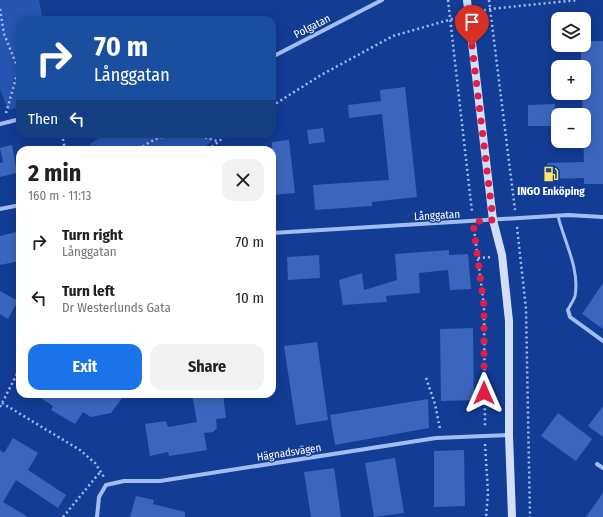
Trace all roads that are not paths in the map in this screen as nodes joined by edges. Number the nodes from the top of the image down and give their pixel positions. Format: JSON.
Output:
{"nodes":[{"id":1,"x":382,"y":0,"type":"edge"},
{"id":2,"x":467,"y":0,"type":"edge"},
{"id":3,"x":276,"y":55,"type":"edge"},
{"id":4,"x":16,"y":120,"type":"edge"},
{"id":5,"x":1,"y":123,"type":"edge"},
{"id":6,"x":16,"y":206,"type":"edge"},
{"id":7,"x":0,"y":209,"type":"edge"},
{"id":8,"x":558,"y":216,"type":"junction"},
{"id":9,"x":603,"y":217,"type":"edge"},
{"id":10,"x":493,"y":220,"type":"junction"},
{"id":11,"x":276,"y":233,"type":"edge"},
{"id":12,"x":568,"y":310,"type":"joint"},
{"id":13,"x":603,"y":341,"type":"edge"},
{"id":14,"x":509,"y":436,"type":"junction"},
{"id":15,"x":597,"y":464,"type":"dead end"},
{"id":16,"x":603,"y":468,"type":"edge"},
{"id":17,"x":97,"y":517,"type":"edge"},
{"id":18,"x":512,"y":517,"type":"edge"}],
"edges":[{"from":1,"to":3,"type":"street","name":"Polgatan"},
{"from":2,"to":10,"type":"main road"},
{"from":4,"to":5,"type":"street"},
{"from":6,"to":7,"type":"street"},
{"from":8,"to":9,"type":"street","name":"Långgatan"},
{"from":8,"to":10,"type":"street","name":"Långgatan"},
{"from":8,"to":12,"type":"lane"},
{"from":10,"to":11,"type":"street","name":"Långgatan"},
{"from":10,"to":14,"type":"main road"},
{"from":12,"to":13,"type":"street"},
{"from":14,"to":17,"type":"street","name":"Hägnadsvägen"},
{"from":14,"to":18,"type":"main road"},
{"from":15,"to":16,"type":"street"}]}
